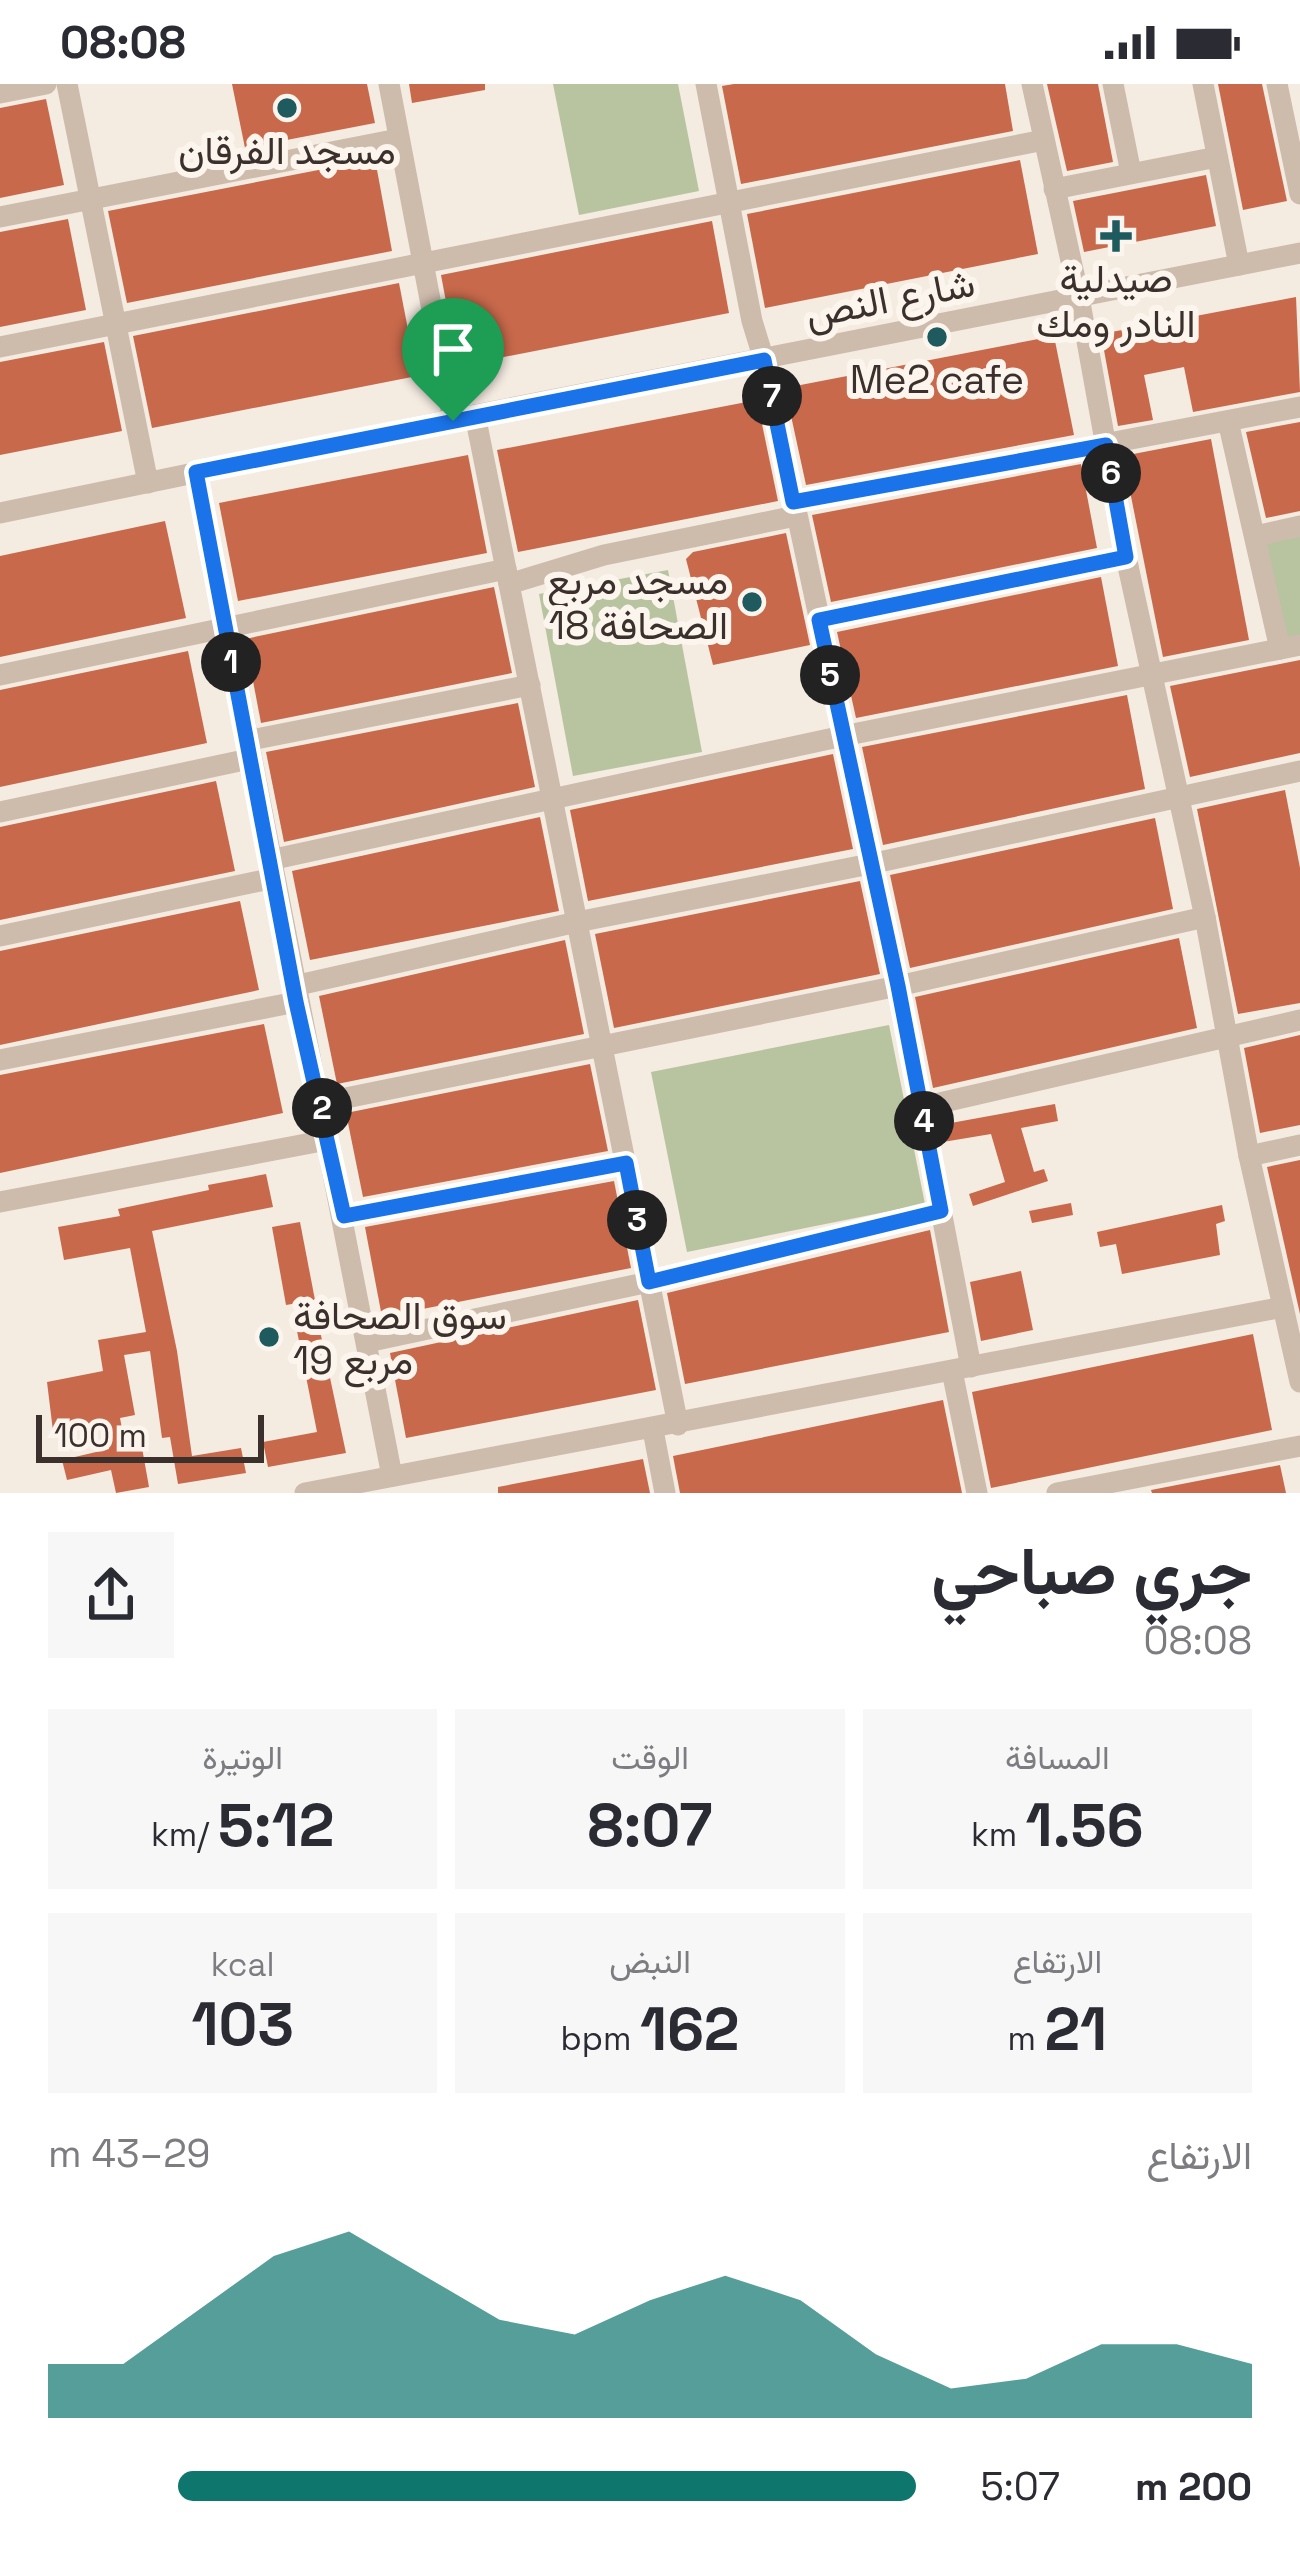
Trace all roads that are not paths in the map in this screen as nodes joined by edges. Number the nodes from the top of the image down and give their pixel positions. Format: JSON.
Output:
{"nodes":[{"id":1,"x":46,"y":84,"type":"edge"},
{"id":2,"x":67,"y":84,"type":"edge"},
{"id":3,"x":389,"y":84,"type":"edge"},
{"id":4,"x":706,"y":84,"type":"edge"},
{"id":5,"x":1032,"y":84,"type":"edge"},
{"id":6,"x":1112,"y":84,"type":"edge"},
{"id":7,"x":1203,"y":84,"type":"edge"},
{"id":8,"x":1277,"y":84,"type":"edge"},
{"id":9,"x":0,"y":93,"type":"edge"},
{"id":10,"x":1294,"y":137,"type":"edge"},
{"id":11,"x":398,"y":139,"type":"junction"},
{"id":12,"x":1044,"y":140,"type":"junction"},
{"id":13,"x":1217,"y":157,"type":"junction"},
{"id":14,"x":1131,"y":173,"type":"junction"},
{"id":15,"x":1054,"y":189,"type":"junction"},
{"id":16,"x":1300,"y":194,"type":"edge"},
{"id":17,"x":90,"y":200,"type":"junction"},
{"id":18,"x":731,"y":200,"type":"junction"},
{"id":19,"x":0,"y":218,"type":"edge"},
{"id":20,"x":1300,"y":254,"type":"edge"},
{"id":21,"x":1239,"y":265,"type":"junction"},
{"id":22,"x":424,"y":266,"type":"junction"},
{"id":23,"x":1078,"y":297,"type":"junction"},
{"id":24,"x":116,"y":324,"type":"junction"},
{"id":25,"x":0,"y":347,"type":"edge"},
{"id":26,"x":764,"y":360,"type":"junction"},
{"id":27,"x":1300,"y":407,"type":"edge"},
{"id":28,"x":464,"y":418,"type":"junction"},
{"id":29,"x":1228,"y":421,"type":"junction"},
{"id":30,"x":1106,"y":445,"type":"junction"},
{"id":31,"x":196,"y":472,"type":"junction"},
{"id":32,"x":148,"y":483,"type":"junction"},
{"id":33,"x":794,"y":509,"type":"junction"},
{"id":34,"x":0,"y":513,"type":"edge"},
{"id":35,"x":1300,"y":526,"type":"edge"},
{"id":36,"x":1256,"y":536,"type":"junction"},
{"id":37,"x":1126,"y":557,"type":"junction"},
{"id":38,"x":508,"y":577,"type":"junction"},
{"id":39,"x":819,"y":620,"type":"junction"},
{"id":40,"x":225,"y":629,"type":"junction"},
{"id":41,"x":1290,"y":647,"type":"edge"},
{"id":42,"x":0,"y":675,"type":"edge"},
{"id":43,"x":1151,"y":677,"type":"junction"},
{"id":44,"x":530,"y":685,"type":"junction"},
{"id":45,"x":843,"y":736,"type":"junction"},
{"id":46,"x":248,"y":750,"type":"junction"},
{"id":47,"x":1299,"y":775,"type":"edge"},
{"id":48,"x":1178,"y":796,"type":"junction"},
{"id":49,"x":553,"y":801,"type":"junction"},
{"id":50,"x":0,"y":812,"type":"edge"},
{"id":51,"x":870,"y":864,"type":"junction"},
{"id":52,"x":272,"y":869,"type":"junction"},
{"id":53,"x":1205,"y":917,"type":"junction"},
{"id":54,"x":577,"y":922,"type":"junction"},
{"id":55,"x":0,"y":936,"type":"edge"},
{"id":56,"x":898,"y":986,"type":"junction"},
{"id":57,"x":295,"y":994,"type":"junction"},
{"id":58,"x":1300,"y":1020,"type":"edge"},
{"id":59,"x":1226,"y":1037,"type":"junction"},
{"id":60,"x":602,"y":1044,"type":"junction"},
{"id":61,"x":0,"y":1060,"type":"edge"},
{"id":62,"x":321,"y":1102,"type":"junction"},
{"id":63,"x":922,"y":1107,"type":"junction"},
{"id":64,"x":327,"y":1140,"type":"junction"},
{"id":65,"x":1300,"y":1144,"type":"edge"},
{"id":66,"x":1249,"y":1156,"type":"junction"},
{"id":67,"x":626,"y":1163,"type":"junction"},
{"id":68,"x":1,"y":1198,"type":"edge"},
{"id":69,"x":941,"y":1211,"type":"junction"},
{"id":70,"x":344,"y":1216,"type":"junction"},
{"id":71,"x":649,"y":1282,"type":"junction"},
{"id":72,"x":1283,"y":1307,"type":"junction"},
{"id":73,"x":367,"y":1342,"type":"junction"},
{"id":74,"x":962,"y":1368,"type":"junction"},
{"id":75,"x":1300,"y":1382,"type":"edge"},
{"id":76,"x":678,"y":1425,"type":"junction"},
{"id":77,"x":653,"y":1430,"type":"junction"},
{"id":78,"x":1300,"y":1445,"type":"edge"},
{"id":79,"x":392,"y":1477,"type":"junction"},
{"id":80,"x":347,"y":1489,"type":"edge"},
{"id":81,"x":305,"y":1493,"type":"edge"},
{"id":82,"x":664,"y":1493,"type":"edge"},
{"id":83,"x":977,"y":1493,"type":"edge"},
{"id":84,"x":1058,"y":1493,"type":"edge"}],
"edges":[{"from":1,"to":9,"type":"street"},
{"from":2,"to":17,"type":"street"},
{"from":3,"to":11,"type":"street"},
{"from":4,"to":18,"type":"street"},
{"from":5,"to":12,"type":"street"},
{"from":6,"to":14,"type":"street"},
{"from":7,"to":13,"type":"street"},
{"from":8,"to":10,"type":"street"},
{"from":10,"to":16,"type":"street"},
{"from":11,"to":17,"type":"street"},
{"from":11,"to":22,"type":"street"},
{"from":12,"to":15,"type":"street"},
{"from":12,"to":18,"type":"street"},
{"from":13,"to":14,"type":"street"},
{"from":13,"to":21,"type":"street"},
{"from":14,"to":15,"type":"street"},
{"from":15,"to":23,"type":"street"},
{"from":17,"to":19,"type":"street"},
{"from":17,"to":24,"type":"street"},
{"from":18,"to":22,"type":"street"},
{"from":18,"to":26,"type":"street"},
{"from":20,"to":21,"type":"street","name":"شارع النص"},
{"from":21,"to":23,"type":"street","name":"شارع النص"},
{"from":22,"to":24,"type":"street"},
{"from":22,"to":28,"type":"street"},
{"from":23,"to":26,"type":"street","name":"شارع النص"},
{"from":23,"to":30,"type":"street"},
{"from":24,"to":25,"type":"street"},
{"from":24,"to":32,"type":"street"},
{"from":26,"to":28,"type":"street","name":"شارع النص"},
{"from":26,"to":33,"type":"street"},
{"from":27,"to":29,"type":"street"},
{"from":28,"to":31,"type":"street","name":"شارع النص"},
{"from":28,"to":38,"type":"street"},
{"from":29,"to":30,"type":"street"},
{"from":29,"to":36,"type":"street"},
{"from":30,"to":33,"type":"street"},
{"from":30,"to":37,"type":"street"},
{"from":31,"to":32,"type":"street","name":"شارع النص"},
{"from":31,"to":40,"type":"street"},
{"from":32,"to":34,"type":"street","name":"شارع النص"},
{"from":33,"to":38,"type":"street"},
{"from":33,"to":39,"type":"street"},
{"from":35,"to":36,"type":"street"},
{"from":36,"to":41,"type":"street"},
{"from":37,"to":39,"type":"street"},
{"from":37,"to":43,"type":"street"},
{"from":38,"to":40,"type":"street"},
{"from":38,"to":44,"type":"street"},
{"from":39,"to":45,"type":"street"},
{"from":40,"to":42,"type":"street"},
{"from":40,"to":46,"type":"street"},
{"from":41,"to":43,"type":"street"},
{"from":43,"to":45,"type":"street"},
{"from":43,"to":48,"type":"street"},
{"from":44,"to":46,"type":"street"},
{"from":44,"to":49,"type":"street"},
{"from":45,"to":49,"type":"street"},
{"from":45,"to":51,"type":"street"},
{"from":46,"to":50,"type":"street"},
{"from":46,"to":52,"type":"street"},
{"from":47,"to":48,"type":"street"},
{"from":48,"to":51,"type":"street"},
{"from":48,"to":53,"type":"street"},
{"from":49,"to":52,"type":"street"},
{"from":49,"to":54,"type":"street"},
{"from":51,"to":54,"type":"street"},
{"from":51,"to":56,"type":"street"},
{"from":52,"to":55,"type":"street"},
{"from":52,"to":57,"type":"street"},
{"from":53,"to":56,"type":"street"},
{"from":53,"to":59,"type":"street"},
{"from":54,"to":57,"type":"street"},
{"from":54,"to":60,"type":"street"},
{"from":56,"to":60,"type":"street"},
{"from":56,"to":63,"type":"street"},
{"from":57,"to":61,"type":"street"},
{"from":57,"to":62,"type":"street"},
{"from":58,"to":59,"type":"street"},
{"from":59,"to":63,"type":"street"},
{"from":59,"to":66,"type":"street"},
{"from":60,"to":62,"type":"street"},
{"from":60,"to":67,"type":"street"},
{"from":62,"to":64,"type":"street"},
{"from":63,"to":69,"type":"street"},
{"from":64,"to":68,"type":"street"},
{"from":64,"to":70,"type":"street"},
{"from":65,"to":66,"type":"street"},
{"from":66,"to":72,"type":"street"},
{"from":67,"to":70,"type":"street"},
{"from":67,"to":71,"type":"street"},
{"from":69,"to":71,"type":"street"},
{"from":69,"to":74,"type":"street"},
{"from":70,"to":73,"type":"street"},
{"from":71,"to":73,"type":"street"},
{"from":71,"to":76,"type":"street"},
{"from":72,"to":74,"type":"street"},
{"from":72,"to":75,"type":"street"},
{"from":73,"to":79,"type":"street"},
{"from":74,"to":76,"type":"street"},
{"from":74,"to":83,"type":"street"},
{"from":76,"to":77,"type":"street"},
{"from":77,"to":79,"type":"street"},
{"from":77,"to":82,"type":"street"},
{"from":78,"to":84,"type":"street"},
{"from":79,"to":80,"type":"street"},
{"from":80,"to":81,"type":"street"}]}
